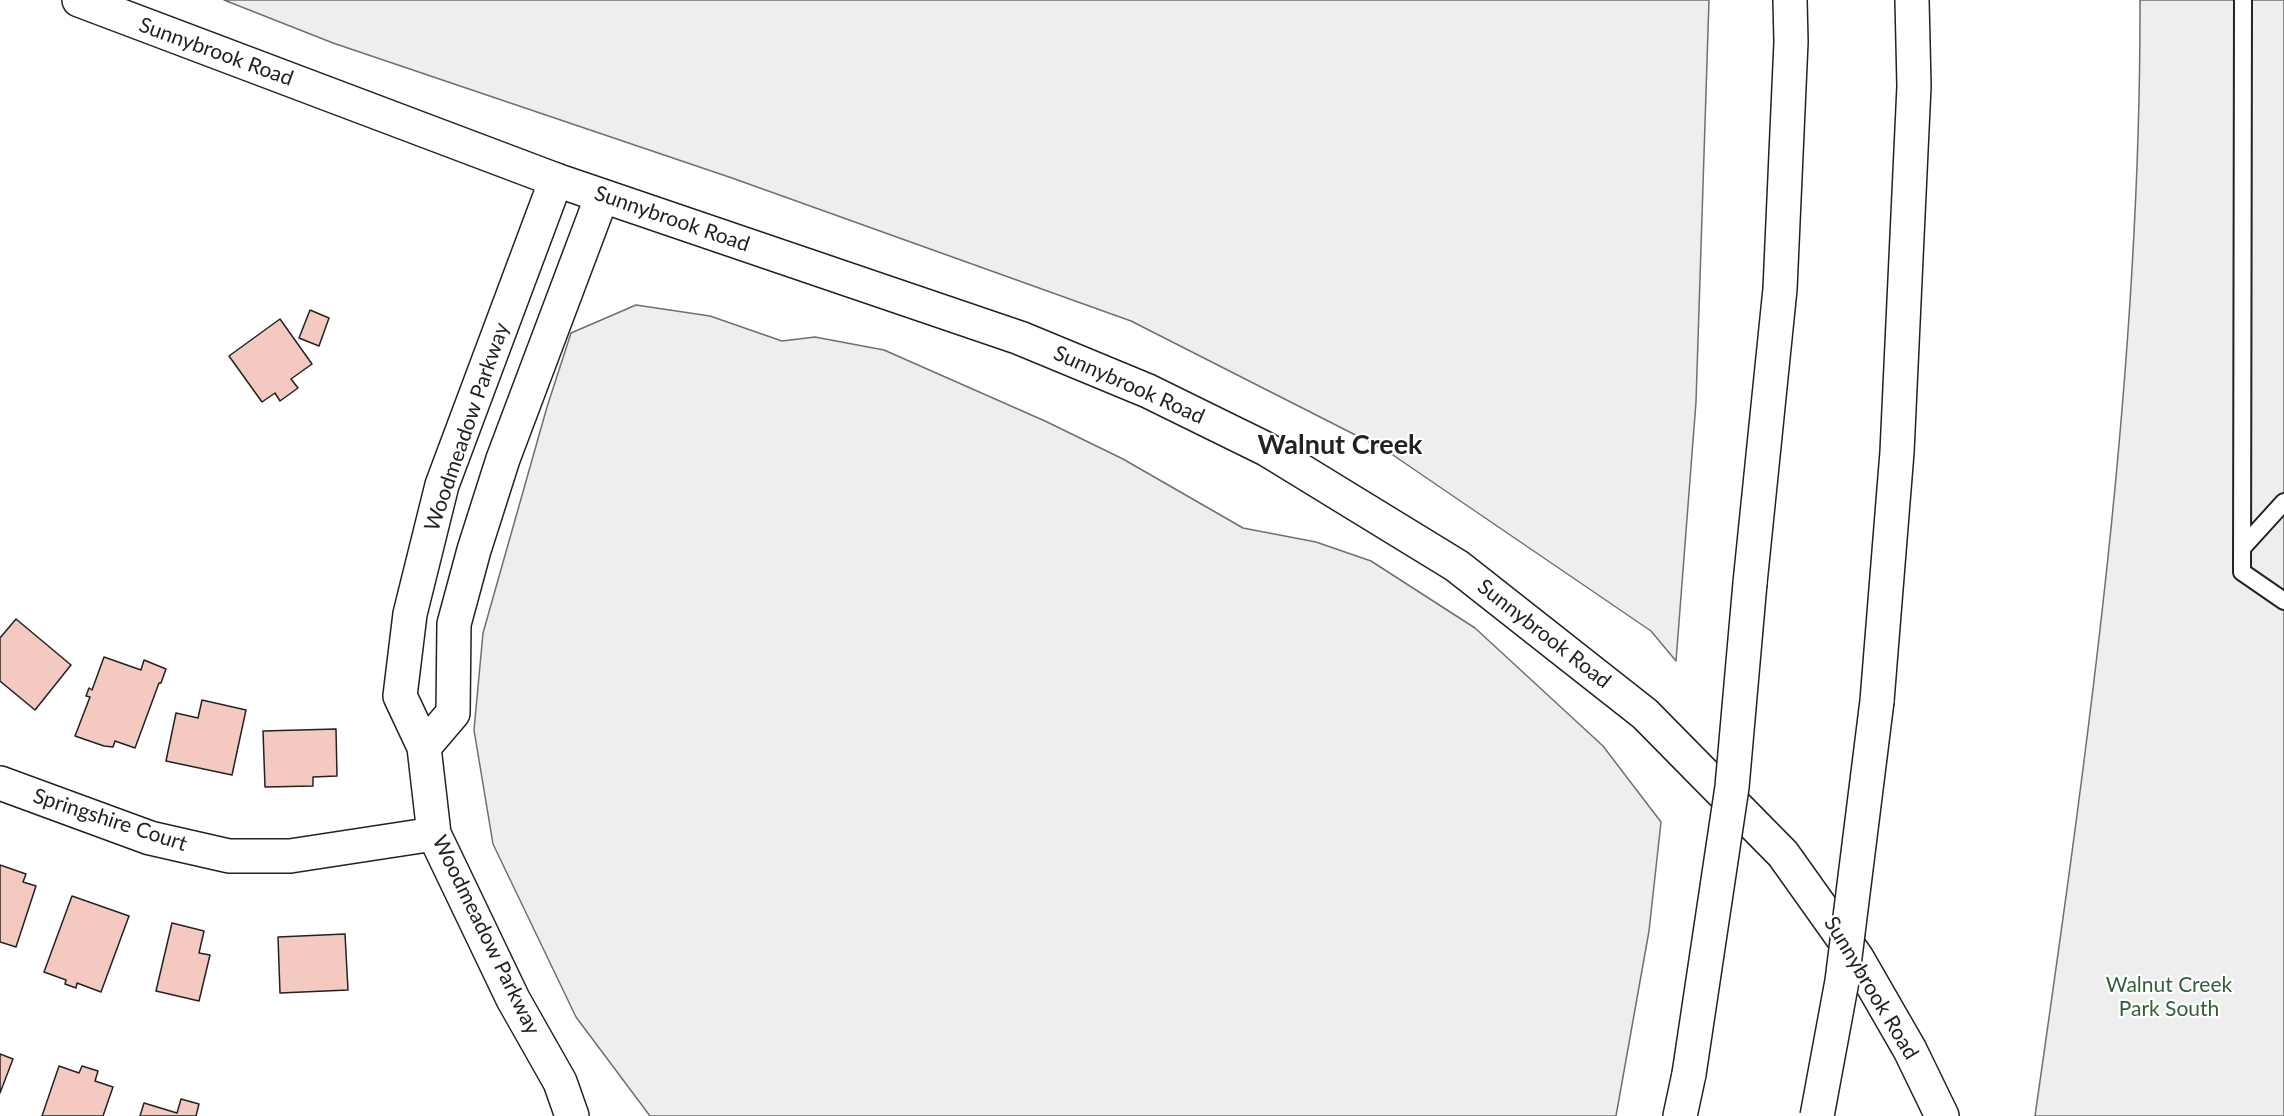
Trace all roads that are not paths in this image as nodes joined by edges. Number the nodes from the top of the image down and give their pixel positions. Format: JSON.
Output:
{"nodes":[{"id":1,"x":79,"y":0,"type":"edge"},
{"id":2,"x":1790,"y":0,"type":"edge"},
{"id":3,"x":1912,"y":0,"type":"edge"},
{"id":4,"x":2243,"y":0,"type":"edge"},
{"id":5,"x":556,"y":180,"type":"junction"},
{"id":6,"x":602,"y":195,"type":"junction"},
{"id":7,"x":442,"y":485,"type":"junction"},
{"id":8,"x":490,"y":502,"type":"junction"},
{"id":9,"x":2284,"y":502,"type":"edge"},
{"id":10,"x":2243,"y":547,"type":"junction"},
{"id":11,"x":2284,"y":601,"type":"edge"},
{"id":12,"x":424,"y":747,"type":"junction"},
{"id":13,"x":0,"y":783,"type":"edge"},
{"id":14,"x":434,"y":834,"type":"junction"},
{"id":15,"x":572,"y":1116,"type":"edge"},
{"id":16,"x":1680,"y":1116,"type":"edge"},
{"id":17,"x":1817,"y":1116,"type":"edge"},
{"id":18,"x":1942,"y":1116,"type":"edge"}],
"edges":[{"from":1,"to":5,"type":"main road","name":"Sunnybrook Road"},
{"from":2,"to":16,"type":"main road","bridge":true},
{"from":3,"to":17,"type":"main road","bridge":true},
{"from":4,"to":10,"type":"lane"},
{"from":5,"to":6,"type":"main road","name":"Sunnybrook Road"},
{"from":5,"to":7,"type":"main road","name":"Woodmeadow Parkway"},
{"from":6,"to":8,"type":"main road"},
{"from":6,"to":18,"type":"main road","name":"Sunnybrook Road"},
{"from":7,"to":8,"type":"main road"},
{"from":7,"to":12,"type":"main road","name":"Woodmeadow Parkway"},
{"from":8,"to":12,"type":"main road"},
{"from":9,"to":10,"type":"lane"},
{"from":10,"to":11,"type":"lane"},
{"from":12,"to":14,"type":"main road","name":"Woodmeadow Parkway"},
{"from":13,"to":14,"type":"main road","name":"Springshire Court"},
{"from":14,"to":15,"type":"main road","name":"Woodmeadow Parkway"}]}
